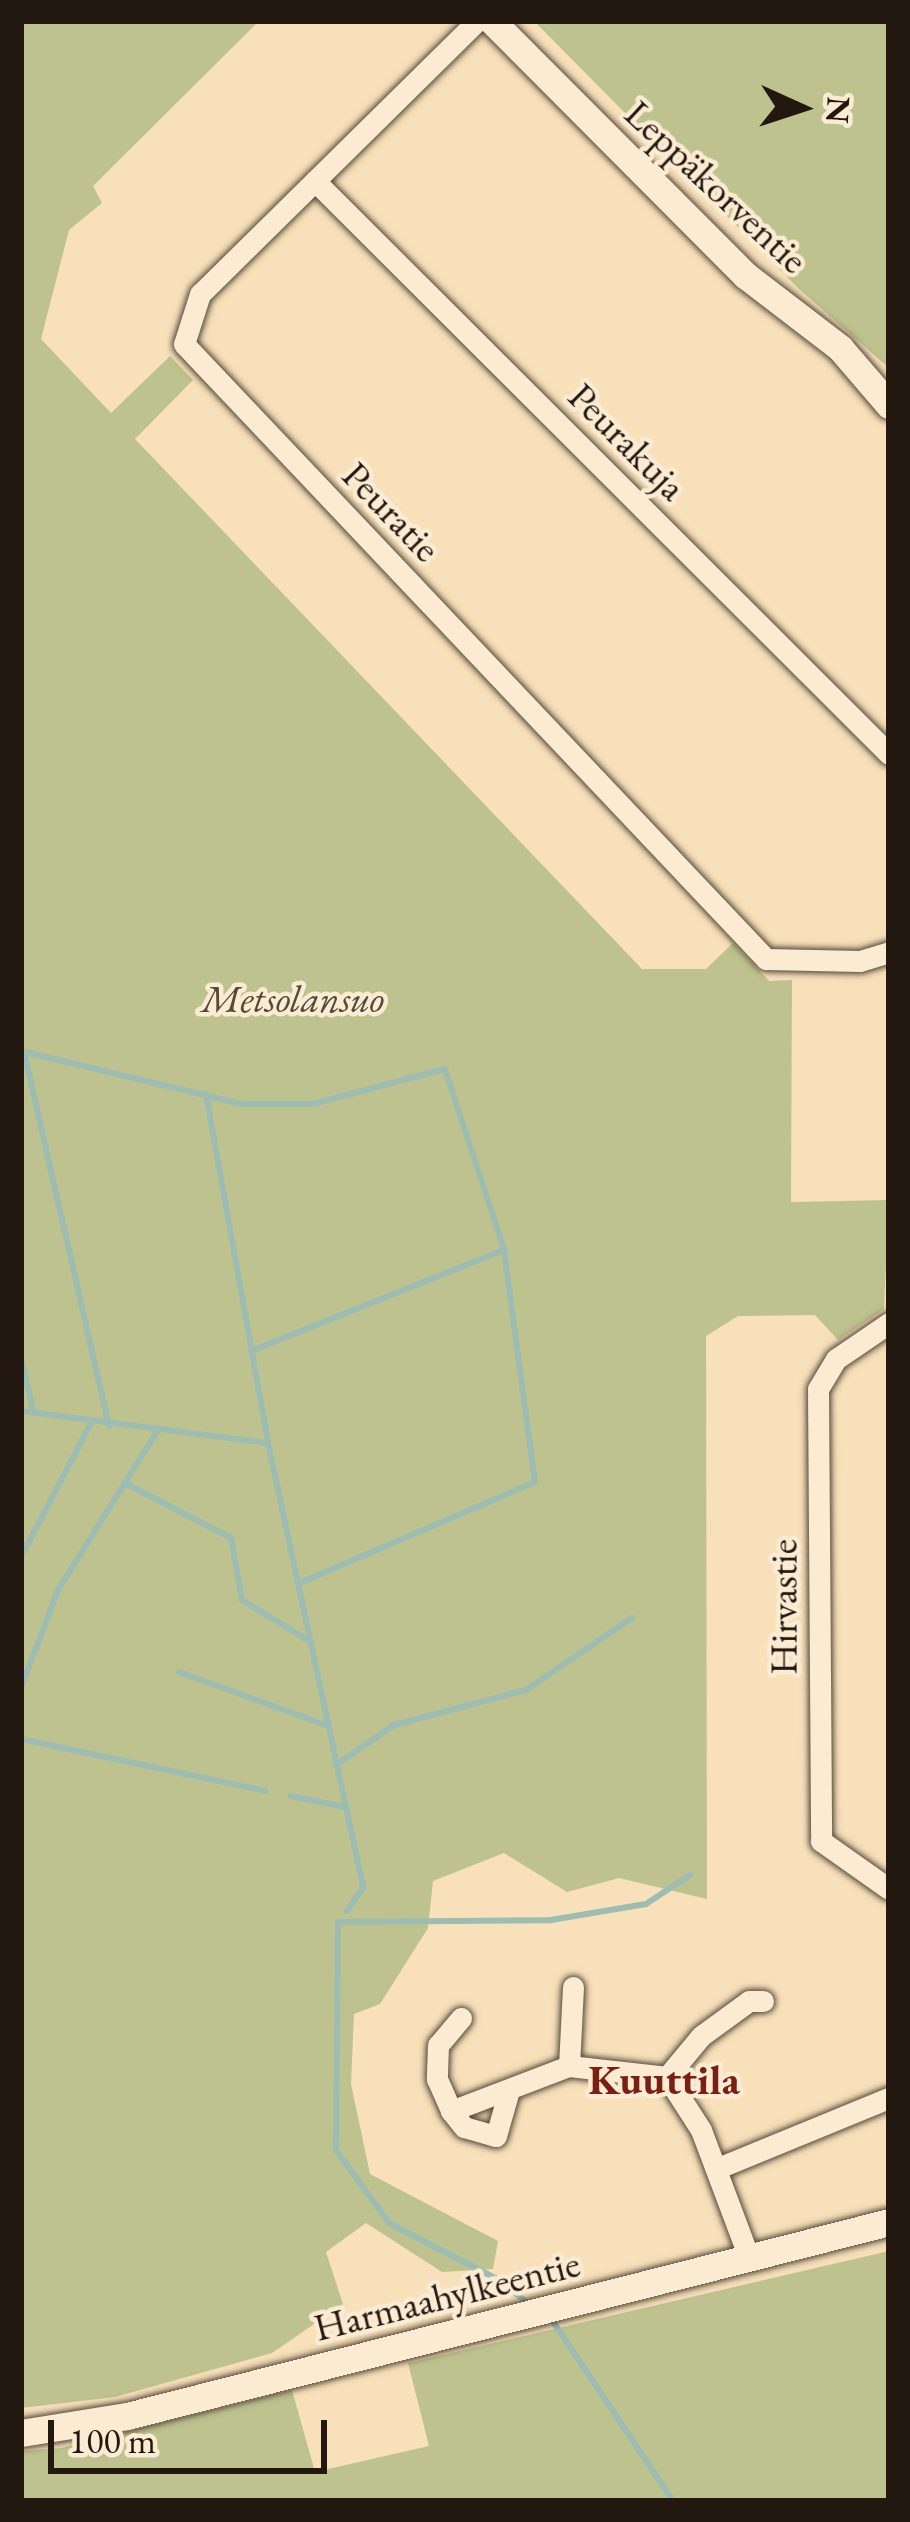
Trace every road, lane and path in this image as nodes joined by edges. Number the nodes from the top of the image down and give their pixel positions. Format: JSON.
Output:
{"nodes":[{"id":1,"x":477,"y":21,"type":"edge"},
{"id":2,"x":492,"y":21,"type":"edge"},
{"id":3,"x":315,"y":181,"type":"junction"},
{"id":4,"x":889,"y":405,"type":"edge"},
{"id":5,"x":889,"y":754,"type":"edge"},
{"id":6,"x":888,"y":954,"type":"edge"},
{"id":7,"x":889,"y":1323,"type":"edge"},
{"id":8,"x":889,"y":1889,"type":"edge"},
{"id":9,"x":573,"y":1987,"type":"dead end"},
{"id":10,"x":763,"y":2001,"type":"dead end"},
{"id":11,"x":461,"y":2018,"type":"dead end"},
{"id":12,"x":569,"y":2066,"type":"junction"},
{"id":13,"x":667,"y":2077,"type":"junction"},
{"id":14,"x":509,"y":2090,"type":"junction"},
{"id":15,"x":889,"y":2098,"type":"edge"},
{"id":16,"x":451,"y":2111,"type":"junction"},
{"id":17,"x":718,"y":2168,"type":"junction"},
{"id":18,"x":889,"y":2222,"type":"edge"},
{"id":19,"x":749,"y":2258,"type":"junction"},
{"id":20,"x":21,"y":2433,"type":"edge"}],
"edges":[{"from":1,"to":3,"type":"street","name":"Peuratie"},
{"from":2,"to":4,"type":"street","name":"Leppäkorventie"},
{"from":3,"to":5,"type":"street","name":"Peurakuja"},
{"from":3,"to":6,"type":"street","name":"Peuratie"},
{"from":7,"to":8,"type":"street","name":"Hirvastie"},
{"from":9,"to":12,"type":"street"},
{"from":10,"to":13,"type":"street"},
{"from":11,"to":16,"type":"street"},
{"from":12,"to":13,"type":"street"},
{"from":12,"to":14,"type":"street"},
{"from":13,"to":17,"type":"street"},
{"from":14,"to":16,"type":"street"},
{"from":14,"to":16,"type":"street"},
{"from":15,"to":17,"type":"street"},
{"from":17,"to":19,"type":"street"},
{"from":18,"to":19,"type":"street","name":"Harmaahylkeentie"},
{"from":19,"to":20,"type":"street","name":"Harmaahylkeentie"}]}
